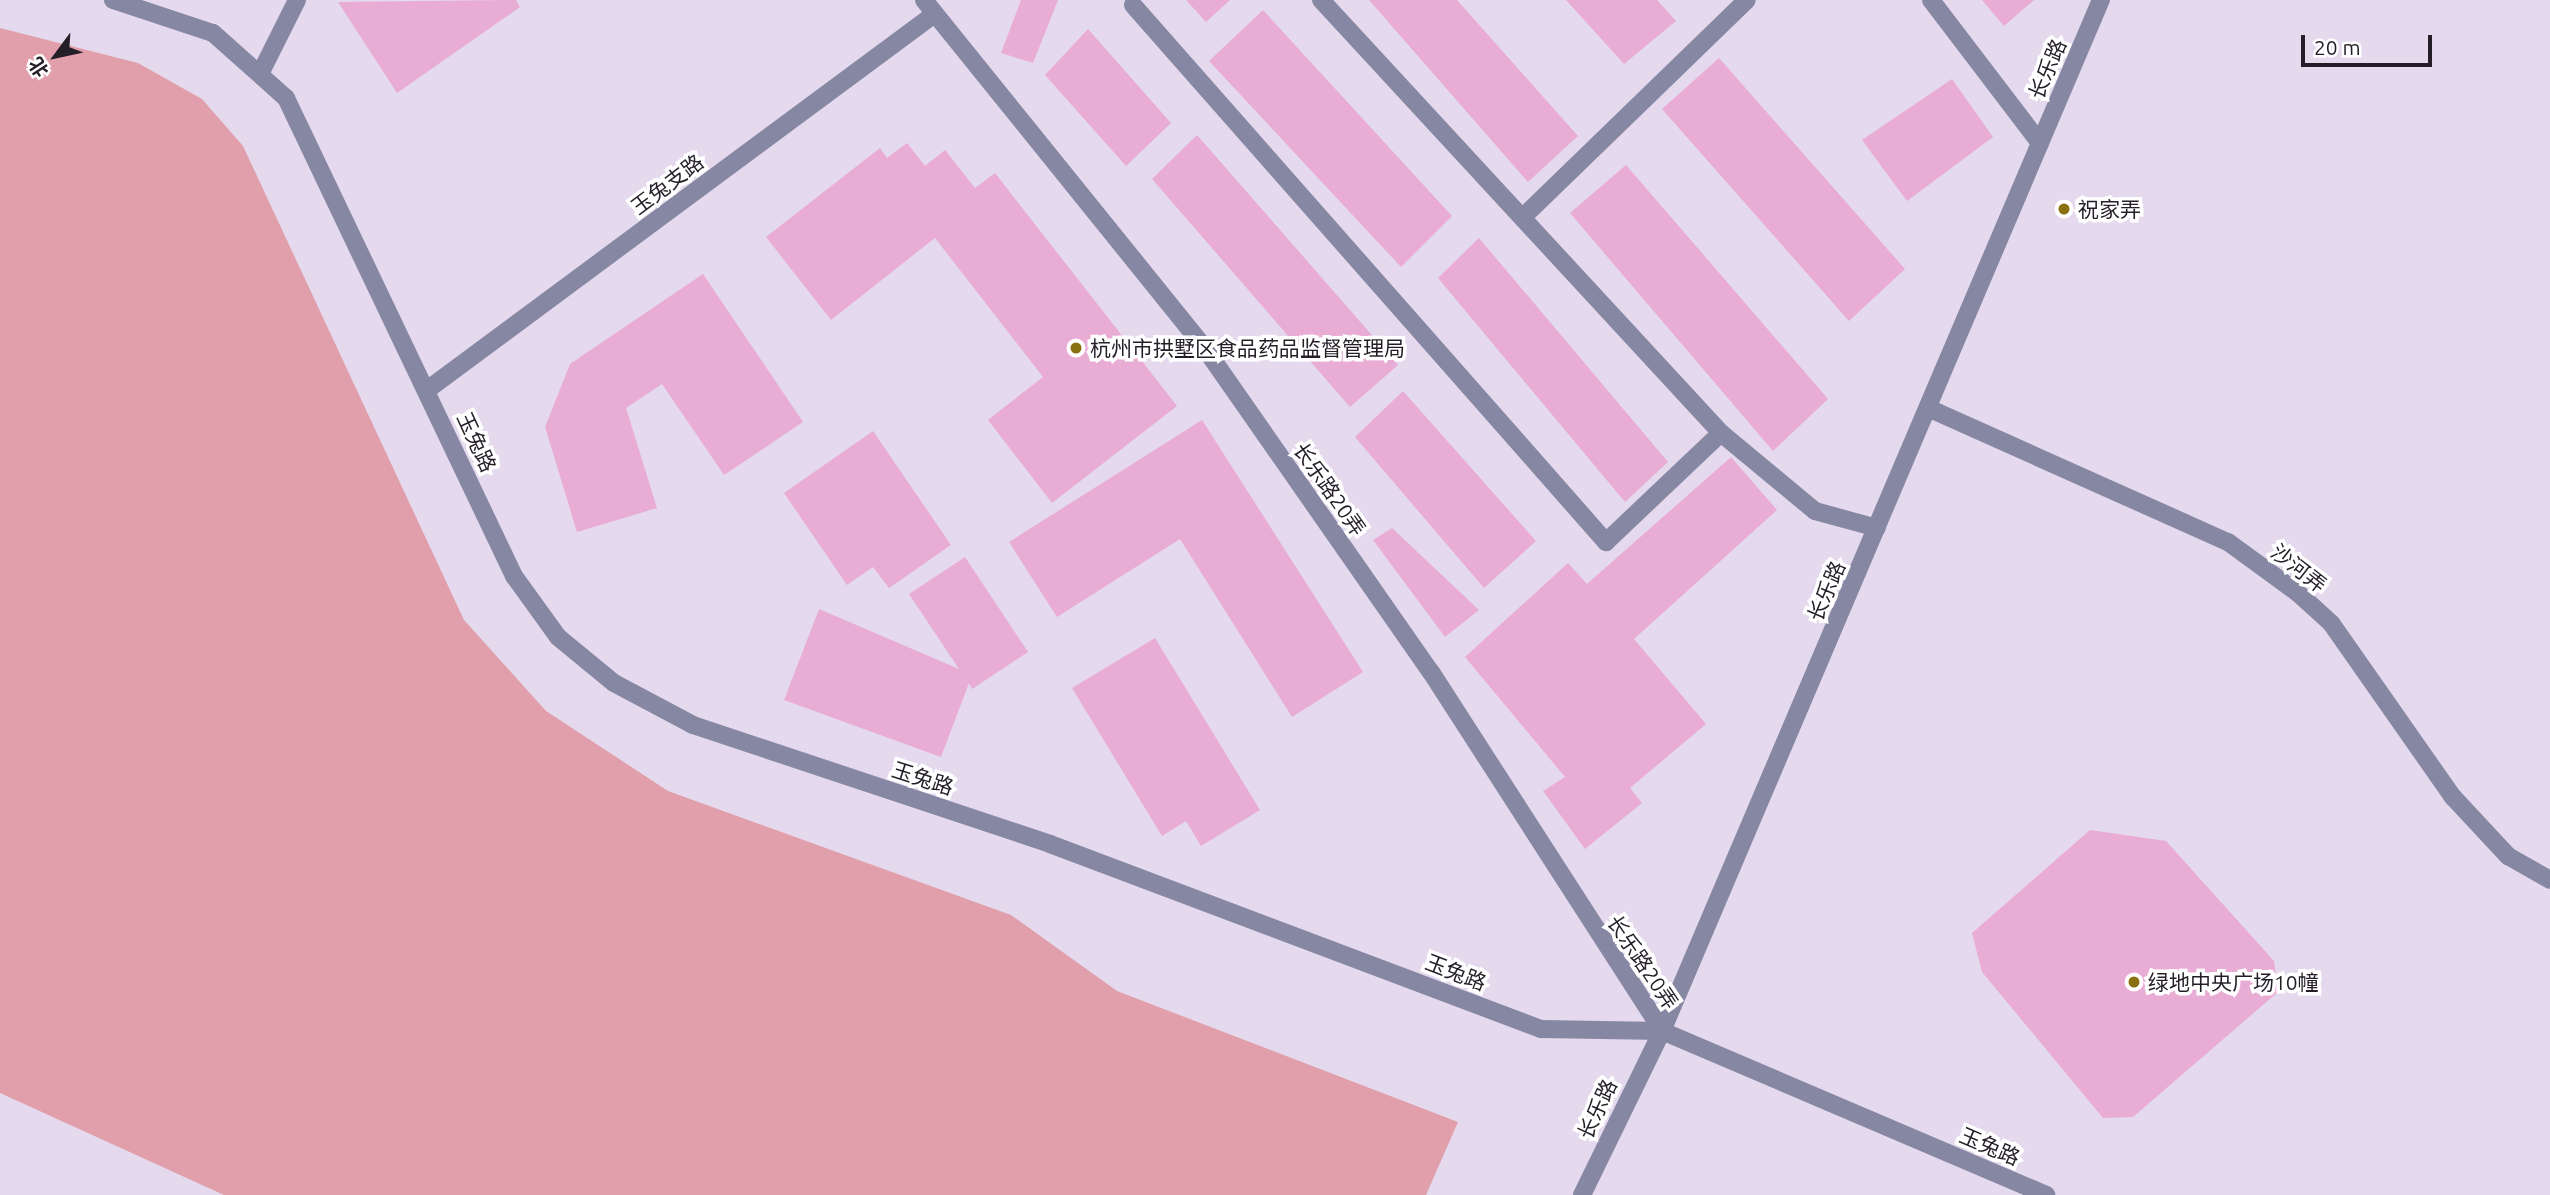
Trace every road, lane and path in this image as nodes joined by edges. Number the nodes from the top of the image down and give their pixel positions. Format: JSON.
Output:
{"nodes":[{"id":1,"x":113,"y":0,"type":"edge"},
{"id":2,"x":296,"y":0,"type":"edge"},
{"id":3,"x":1321,"y":0,"type":"edge"},
{"id":4,"x":1747,"y":0,"type":"edge"},
{"id":5,"x":1931,"y":0,"type":"edge"},
{"id":6,"x":2101,"y":0,"type":"edge"},
{"id":7,"x":1133,"y":5,"type":"dead end"},
{"id":8,"x":928,"y":7,"type":"edge"},
{"id":9,"x":262,"y":70,"type":"junction"},
{"id":10,"x":2040,"y":143,"type":"junction"},
{"id":11,"x":1524,"y":216,"type":"junction"},
{"id":12,"x":427,"y":390,"type":"junction"},
{"id":13,"x":1928,"y":408,"type":"junction"},
{"id":14,"x":1721,"y":433,"type":"junction"},
{"id":15,"x":1877,"y":528,"type":"junction"},
{"id":16,"x":2550,"y":880,"type":"edge"},
{"id":17,"x":1662,"y":1031,"type":"junction"},
{"id":18,"x":1582,"y":1195,"type":"edge"},
{"id":19,"x":2046,"y":1195,"type":"edge"}],
"edges":[{"from":1,"to":9,"type":"street","name":"玉兔路"},
{"from":2,"to":9,"type":"street"},
{"from":3,"to":11,"type":"street"},
{"from":4,"to":11,"type":"street"},
{"from":5,"to":10,"type":"street"},
{"from":6,"to":10,"type":"street","name":"长乐路"},
{"from":7,"to":14,"type":"street"},
{"from":8,"to":12,"type":"street","name":"玉兔支路"},
{"from":8,"to":17,"type":"street","name":"长乐路20弄"},
{"from":9,"to":12,"type":"street","name":"玉兔路"},
{"from":10,"to":13,"type":"street","name":"长乐路"},
{"from":11,"to":14,"type":"street"},
{"from":12,"to":17,"type":"street","name":"玉兔路"},
{"from":13,"to":15,"type":"street","name":"长乐路"},
{"from":13,"to":16,"type":"street","name":"沙河弄"},
{"from":14,"to":15,"type":"street"},
{"from":15,"to":17,"type":"street","name":"长乐路"},
{"from":17,"to":18,"type":"street","name":"长乐路"},
{"from":17,"to":19,"type":"street","name":"玉兔路"}]}
